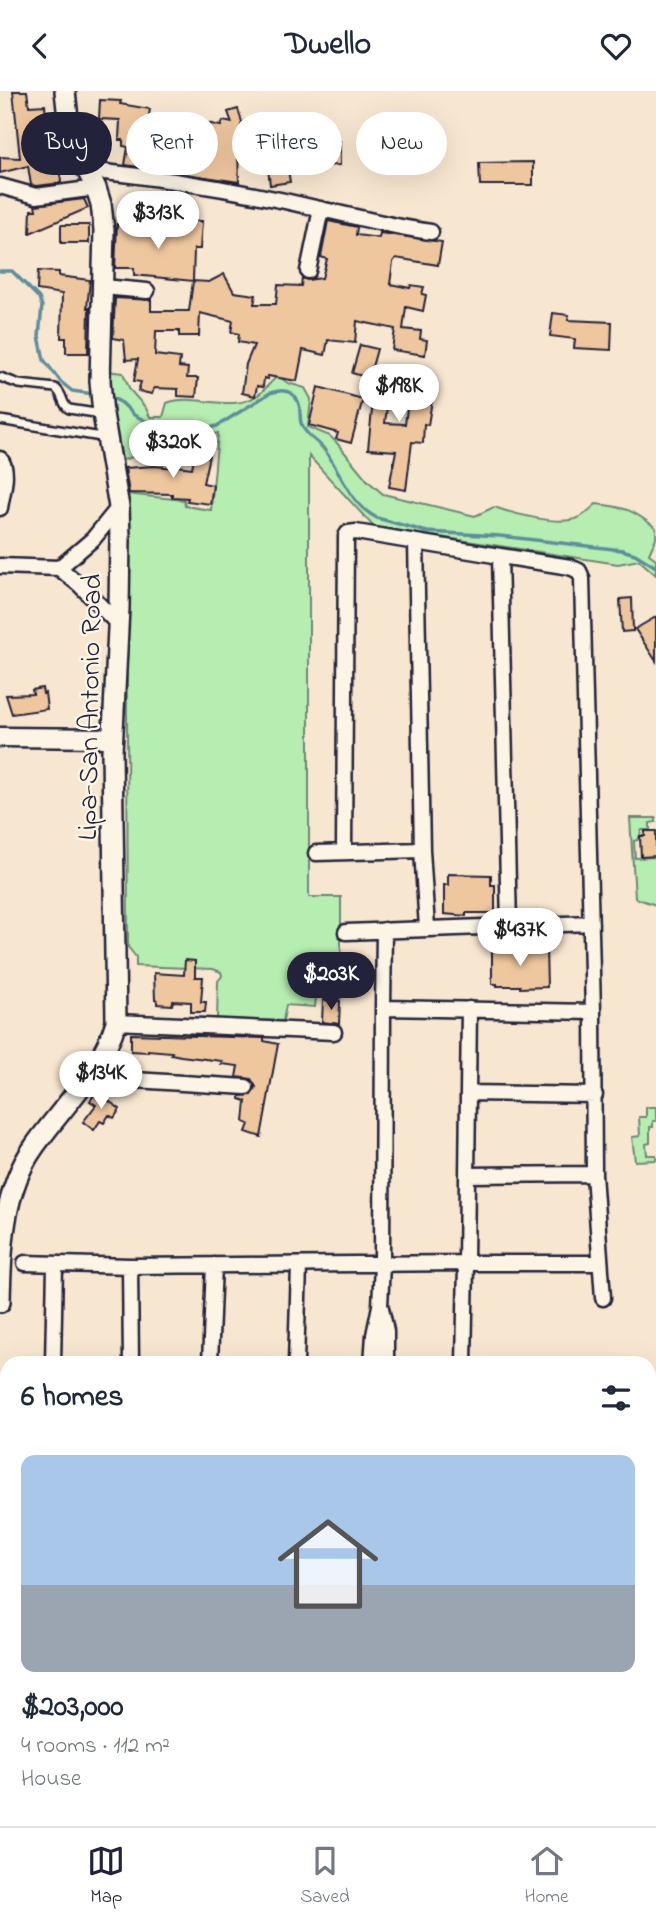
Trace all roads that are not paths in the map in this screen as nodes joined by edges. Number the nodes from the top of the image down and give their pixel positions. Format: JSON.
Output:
{"nodes":[{"id":1,"x":65,"y":91,"type":"edge"},
{"id":2,"x":67,"y":112,"type":"edge"},
{"id":3,"x":112,"y":173,"type":"edge"},
{"id":4,"x":90,"y":175,"type":"edge"},
{"id":5,"x":0,"y":186,"type":"edge"},
{"id":6,"x":96,"y":188,"type":"junction"},
{"id":7,"x":321,"y":209,"type":"junction"},
{"id":8,"x":431,"y":232,"type":"dead end"},
{"id":9,"x":308,"y":271,"type":"dead end"},
{"id":10,"x":103,"y":287,"type":"junction"},
{"id":11,"x":147,"y":291,"type":"dead end"},
{"id":12,"x":0,"y":377,"type":"edge"},
{"id":13,"x":103,"y":412,"type":"junction"},
{"id":14,"x":0,"y":421,"type":"edge"},
{"id":15,"x":107,"y":439,"type":"junction"},
{"id":16,"x":0,"y":459,"type":"edge"},
{"id":17,"x":0,"y":507,"type":"edge"},
{"id":18,"x":119,"y":507,"type":"junction"},
{"id":19,"x":416,"y":542,"type":"junction"},
{"id":20,"x":500,"y":556,"type":"junction"},
{"id":21,"x":0,"y":566,"type":"edge"},
{"id":22,"x":59,"y":568,"type":"junction"},
{"id":23,"x":119,"y":625,"type":"junction"},
{"id":24,"x":0,"y":737,"type":"edge"},
{"id":25,"x":113,"y":738,"type":"junction"},
{"id":26,"x":422,"y":850,"type":"junction"},
{"id":27,"x":344,"y":852,"type":"junction"},
{"id":28,"x":316,"y":853,"type":"dead end"},
{"id":29,"x":591,"y":923,"type":"junction"},
{"id":30,"x":509,"y":925,"type":"junction"},
{"id":31,"x":427,"y":927,"type":"junction"},
{"id":32,"x":384,"y":930,"type":"junction"},
{"id":33,"x":346,"y":932,"type":"dead end"},
{"id":34,"x":383,"y":1008,"type":"junction"},
{"id":35,"x":469,"y":1009,"type":"junction"},
{"id":36,"x":593,"y":1012,"type":"junction"},
{"id":37,"x":116,"y":1022,"type":"junction"},
{"id":38,"x":334,"y":1032,"type":"dead end"},
{"id":39,"x":87,"y":1077,"type":"junction"},
{"id":40,"x":246,"y":1087,"type":"dead end"},
{"id":41,"x":468,"y":1093,"type":"junction"},
{"id":42,"x":594,"y":1095,"type":"junction"},
{"id":43,"x":594,"y":1174,"type":"junction"},
{"id":44,"x":467,"y":1175,"type":"junction"},
{"id":45,"x":25,"y":1263,"type":"dead end"},
{"id":46,"x":466,"y":1263,"type":"junction"},
{"id":47,"x":600,"y":1263,"type":"junction"},
{"id":48,"x":382,"y":1264,"type":"junction"},
{"id":49,"x":214,"y":1265,"type":"junction"},
{"id":50,"x":55,"y":1266,"type":"junction"},
{"id":51,"x":130,"y":1266,"type":"junction"},
{"id":52,"x":299,"y":1266,"type":"junction"},
{"id":53,"x":603,"y":1299,"type":"dead end"},
{"id":54,"x":0,"y":1302,"type":"edge"},
{"id":55,"x":380,"y":1306,"type":"junction"},
{"id":56,"x":53,"y":1356,"type":"edge"},
{"id":57,"x":131,"y":1356,"type":"edge"},
{"id":58,"x":210,"y":1356,"type":"edge"},
{"id":59,"x":296,"y":1356,"type":"edge"},
{"id":60,"x":372,"y":1356,"type":"edge"},
{"id":61,"x":386,"y":1356,"type":"edge"},
{"id":62,"x":464,"y":1356,"type":"edge"}],
"edges":[{"from":1,"to":2,"type":"main road","name":"Lipa-San Antonio Road"},
{"from":3,"to":7,"type":"street"},
{"from":4,"to":6,"type":"main road","name":"Lipa-San Antonio Road"},
{"from":5,"to":6,"type":"street"},
{"from":6,"to":10,"type":"main road","name":"Lipa-San Antonio Road"},
{"from":7,"to":8,"type":"street"},
{"from":7,"to":9,"type":"street"},
{"from":10,"to":11,"type":"street"},
{"from":10,"to":13,"type":"main road","name":"Lipa-San Antonio Road"},
{"from":12,"to":13,"type":"lane"},
{"from":13,"to":15,"type":"main road","name":"Lipa-San Antonio Road"},
{"from":14,"to":15,"type":"lane"},
{"from":15,"to":18,"type":"main road","name":"Lipa-San Antonio Road"},
{"from":16,"to":17,"type":"street"},
{"from":18,"to":22,"type":"street"},
{"from":18,"to":23,"type":"main road","name":"Lipa-San Antonio Road"},
{"from":19,"to":20,"type":"street"},
{"from":19,"to":26,"type":"street"},
{"from":19,"to":27,"type":"street"},
{"from":20,"to":29,"type":"street"},
{"from":20,"to":30,"type":"street"},
{"from":21,"to":22,"type":"street"},
{"from":22,"to":23,"type":"street"},
{"from":23,"to":25,"type":"main road","name":"Lipa-San Antonio Road"},
{"from":24,"to":25,"type":"street"},
{"from":25,"to":37,"type":"main road","name":"Lipa-San Antonio Road"},
{"from":26,"to":27,"type":"street"},
{"from":26,"to":31,"type":"street"},
{"from":27,"to":28,"type":"street"},
{"from":29,"to":30,"type":"street"},
{"from":29,"to":36,"type":"street"},
{"from":30,"to":31,"type":"street"},
{"from":31,"to":32,"type":"street"},
{"from":32,"to":33,"type":"street"},
{"from":32,"to":34,"type":"street"},
{"from":34,"to":35,"type":"street"},
{"from":34,"to":48,"type":"street"},
{"from":35,"to":36,"type":"street"},
{"from":35,"to":41,"type":"street"},
{"from":36,"to":42,"type":"street"},
{"from":37,"to":38,"type":"street"},
{"from":37,"to":39,"type":"main road","name":"Lipa-San Antonio Road"},
{"from":39,"to":40,"type":"street"},
{"from":39,"to":54,"type":"main road","name":"Lipa-San Antonio Road"},
{"from":41,"to":42,"type":"street"},
{"from":41,"to":44,"type":"street"},
{"from":42,"to":43,"type":"street"},
{"from":43,"to":44,"type":"street"},
{"from":43,"to":47,"type":"street"},
{"from":44,"to":46,"type":"street"},
{"from":45,"to":50,"type":"street"},
{"from":46,"to":47,"type":"street"},
{"from":46,"to":48,"type":"street"},
{"from":46,"to":62,"type":"street"},
{"from":47,"to":53,"type":"street"},
{"from":48,"to":52,"type":"street"},
{"from":48,"to":55,"type":"street"},
{"from":49,"to":51,"type":"street"},
{"from":49,"to":52,"type":"street"},
{"from":49,"to":58,"type":"street"},
{"from":50,"to":51,"type":"street"},
{"from":50,"to":56,"type":"street"},
{"from":51,"to":57,"type":"street"},
{"from":52,"to":59,"type":"street"},
{"from":55,"to":60,"type":"street"},
{"from":55,"to":61,"type":"street"}]}
